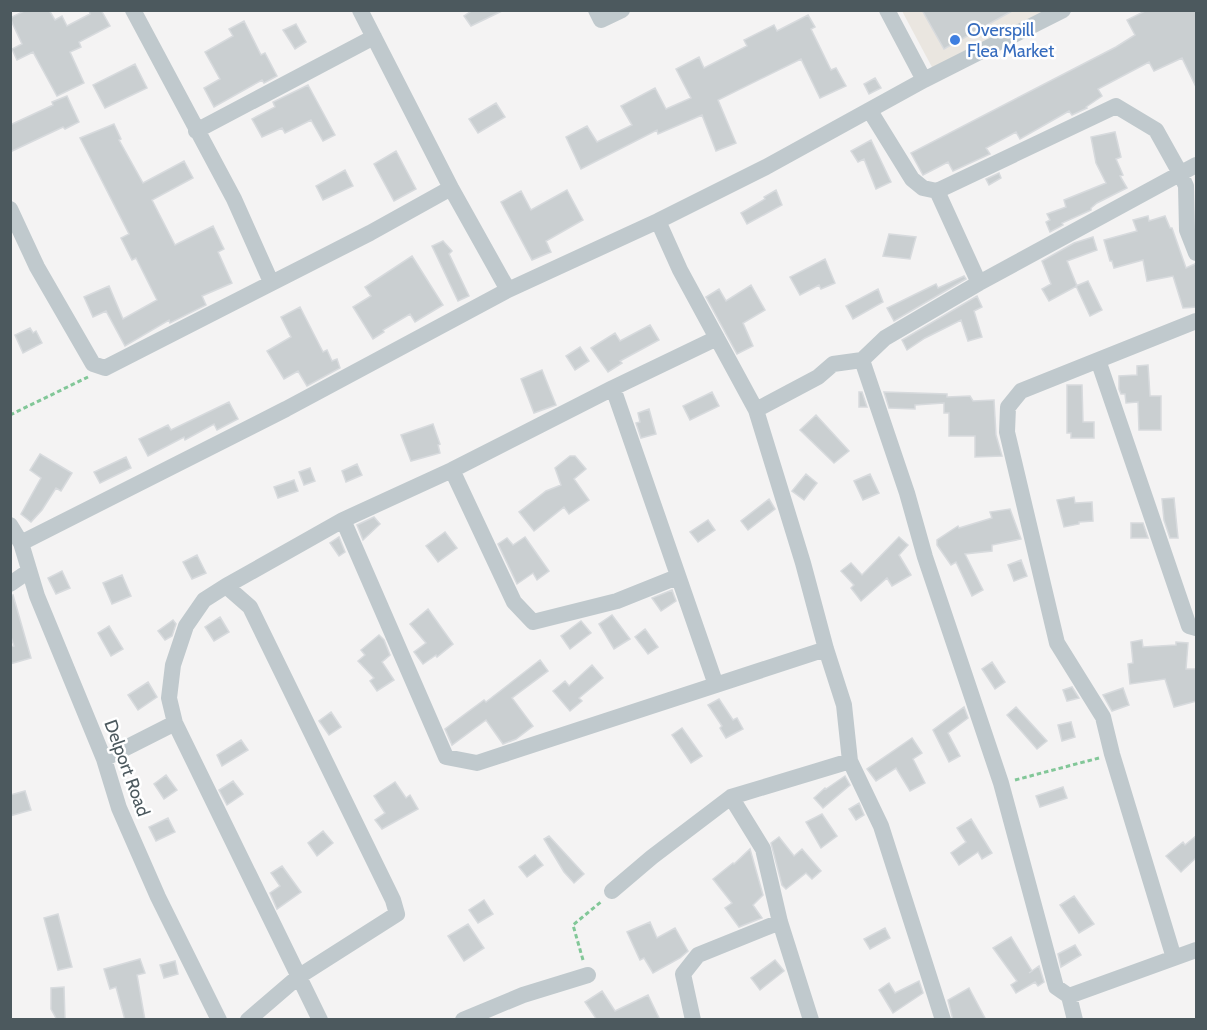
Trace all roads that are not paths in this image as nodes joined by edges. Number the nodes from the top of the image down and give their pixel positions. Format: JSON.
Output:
{"nodes":[{"id":1,"x":133,"y":10,"type":"edge"},
{"id":2,"x":360,"y":10,"type":"edge"},
{"id":3,"x":596,"y":10,"type":"edge"},
{"id":4,"x":622,"y":10,"type":"edge"},
{"id":5,"x":887,"y":10,"type":"edge"},
{"id":6,"x":1064,"y":10,"type":"edge"},
{"id":7,"x":374,"y":37,"type":"junction"},
{"id":8,"x":924,"y":80,"type":"junction"},
{"id":9,"x":870,"y":111,"type":"junction"},
{"id":10,"x":196,"y":131,"type":"junction"},
{"id":11,"x":1197,"y":165,"type":"edge"},
{"id":12,"x":1180,"y":173,"type":"junction"},
{"id":13,"x":452,"y":189,"type":"junction"},
{"id":14,"x":937,"y":191,"type":"junction"},
{"id":15,"x":10,"y":209,"type":"edge"},
{"id":16,"x":658,"y":221,"type":"junction"},
{"id":17,"x":1197,"y":253,"type":"edge"},
{"id":18,"x":271,"y":282,"type":"junction"},
{"id":19,"x":979,"y":283,"type":"junction"},
{"id":20,"x":508,"y":290,"type":"junction"},
{"id":21,"x":1197,"y":321,"type":"edge"},
{"id":22,"x":717,"y":338,"type":"junction"},
{"id":23,"x":862,"y":360,"type":"junction"},
{"id":24,"x":1098,"y":360,"type":"junction"},
{"id":25,"x":614,"y":388,"type":"junction"},
{"id":26,"x":756,"y":410,"type":"junction"},
{"id":27,"x":452,"y":470,"type":"junction"},
{"id":28,"x":343,"y":520,"type":"junction"},
{"id":29,"x":10,"y":525,"type":"edge"},
{"id":30,"x":21,"y":543,"type":"junction"},
{"id":31,"x":29,"y":571,"type":"junction"},
{"id":32,"x":677,"y":577,"type":"junction"},
{"id":33,"x":10,"y":584,"type":"edge"},
{"id":34,"x":226,"y":586,"type":"junction"},
{"id":35,"x":1197,"y":628,"type":"edge"},
{"id":36,"x":826,"y":650,"type":"junction"},
{"id":37,"x":716,"y":685,"type":"junction"},
{"id":38,"x":176,"y":723,"type":"junction"},
{"id":39,"x":104,"y":759,"type":"junction"},
{"id":40,"x":850,"y":761,"type":"junction"},
{"id":41,"x":731,"y":797,"type":"junction"},
{"id":42,"x":612,"y":891,"type":"road end"},
{"id":43,"x":780,"y":922,"type":"junction"},
{"id":44,"x":1197,"y":950,"type":"edge"},
{"id":45,"x":1174,"y":958,"type":"junction"},
{"id":46,"x":588,"y":975,"type":"road end"},
{"id":47,"x":298,"y":977,"type":"junction"},
{"id":48,"x":1069,"y":996,"type":"junction"},
{"id":49,"x":219,"y":1020,"type":"edge"},
{"id":50,"x":248,"y":1020,"type":"edge"},
{"id":51,"x":320,"y":1020,"type":"edge"},
{"id":52,"x":463,"y":1020,"type":"edge"},
{"id":53,"x":693,"y":1020,"type":"edge"},
{"id":54,"x":811,"y":1020,"type":"edge"},
{"id":55,"x":944,"y":1020,"type":"edge"},
{"id":56,"x":1076,"y":1020,"type":"edge"}],
"edges":[{"from":1,"to":10,"type":"street"},
{"from":2,"to":7,"type":"street"},
{"from":3,"to":4,"type":"street"},
{"from":5,"to":8,"type":"street"},
{"from":6,"to":8,"type":"street"},
{"from":7,"to":10,"type":"street"},
{"from":7,"to":13,"type":"street"},
{"from":8,"to":9,"type":"street"},
{"from":9,"to":14,"type":"street"},
{"from":9,"to":16,"type":"street"},
{"from":10,"to":18,"type":"street"},
{"from":11,"to":12,"type":"street"},
{"from":12,"to":14,"type":"street"},
{"from":12,"to":17,"type":"street"},
{"from":12,"to":19,"type":"street"},
{"from":13,"to":18,"type":"street"},
{"from":13,"to":20,"type":"street"},
{"from":14,"to":19,"type":"street"},
{"from":15,"to":18,"type":"street"},
{"from":16,"to":20,"type":"street"},
{"from":16,"to":22,"type":"street"},
{"from":19,"to":23,"type":"street"},
{"from":20,"to":30,"type":"street"},
{"from":21,"to":24,"type":"street"},
{"from":22,"to":25,"type":"street"},
{"from":22,"to":26,"type":"street"},
{"from":23,"to":26,"type":"street"},
{"from":23,"to":48,"type":"street"},
{"from":24,"to":35,"type":"street"},
{"from":24,"to":45,"type":"street"},
{"from":25,"to":27,"type":"street"},
{"from":25,"to":32,"type":"street"},
{"from":26,"to":36,"type":"street"},
{"from":27,"to":28,"type":"street"},
{"from":27,"to":32,"type":"street"},
{"from":28,"to":34,"type":"street"},
{"from":28,"to":37,"type":"street"},
{"from":29,"to":30,"type":"street","name":"Delport Road"},
{"from":30,"to":31,"type":"street","name":"Delport Road"},
{"from":31,"to":33,"type":"street"},
{"from":31,"to":39,"type":"street","name":"Delport Road"},
{"from":32,"to":37,"type":"street"},
{"from":34,"to":38,"type":"street"},
{"from":34,"to":47,"type":"street"},
{"from":36,"to":37,"type":"street"},
{"from":36,"to":40,"type":"street"},
{"from":38,"to":39,"type":"street"},
{"from":38,"to":47,"type":"street"},
{"from":39,"to":49,"type":"street","name":"Delport Road"},
{"from":40,"to":41,"type":"street"},
{"from":40,"to":55,"type":"street"},
{"from":41,"to":42,"type":"street"},
{"from":41,"to":43,"type":"street"},
{"from":43,"to":53,"type":"street"},
{"from":43,"to":54,"type":"street"},
{"from":44,"to":45,"type":"street"},
{"from":45,"to":48,"type":"street"},
{"from":46,"to":52,"type":"street"},
{"from":47,"to":50,"type":"street"},
{"from":47,"to":51,"type":"street"},
{"from":48,"to":56,"type":"street"}]}
